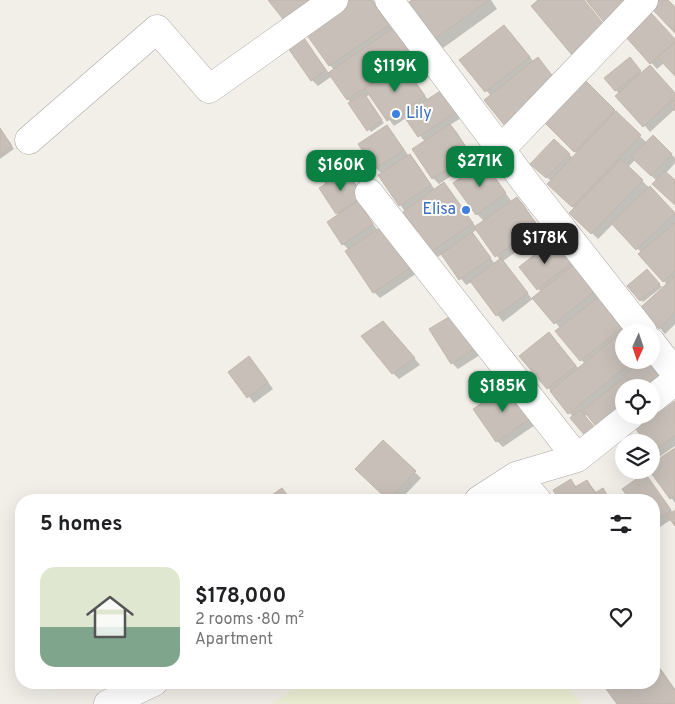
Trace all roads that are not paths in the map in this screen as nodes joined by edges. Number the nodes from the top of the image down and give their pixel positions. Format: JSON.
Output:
{"nodes":[{"id":1,"x":334,"y":0,"type":"edge"},
{"id":2,"x":389,"y":0,"type":"edge"},
{"id":3,"x":644,"y":0,"type":"edge"},
{"id":4,"x":29,"y":140,"type":"dead end"},
{"id":5,"x":501,"y":149,"type":"junction"},
{"id":6,"x":369,"y":193,"type":"dead end"},
{"id":7,"x":638,"y":324,"type":"edge"},
{"id":8,"x":660,"y":354,"type":"edge"},
{"id":9,"x":675,"y":373,"type":"edge"},
{"id":10,"x":675,"y":381,"type":"edge"},
{"id":11,"x":660,"y":393,"type":"edge"},
{"id":12,"x":619,"y":424,"type":"edge"},
{"id":13,"x":576,"y":458,"type":"junction"},
{"id":14,"x":516,"y":476,"type":"junction"},
{"id":15,"x":488,"y":494,"type":"edge"},
{"id":16,"x":532,"y":494,"type":"edge"},
{"id":17,"x":139,"y":689,"type":"edge"},
{"id":18,"x":108,"y":704,"type":"edge"}],
"edges":[{"from":1,"to":4,"type":"street"},
{"from":2,"to":5,"type":"street"},
{"from":3,"to":5,"type":"street"},
{"from":5,"to":7,"type":"street"},
{"from":6,"to":13,"type":"street"},
{"from":8,"to":9,"type":"street"},
{"from":10,"to":11,"type":"street"},
{"from":12,"to":13,"type":"street"},
{"from":13,"to":14,"type":"street"},
{"from":14,"to":15,"type":"street"},
{"from":14,"to":16,"type":"street"},
{"from":17,"to":18,"type":"street"}]}
